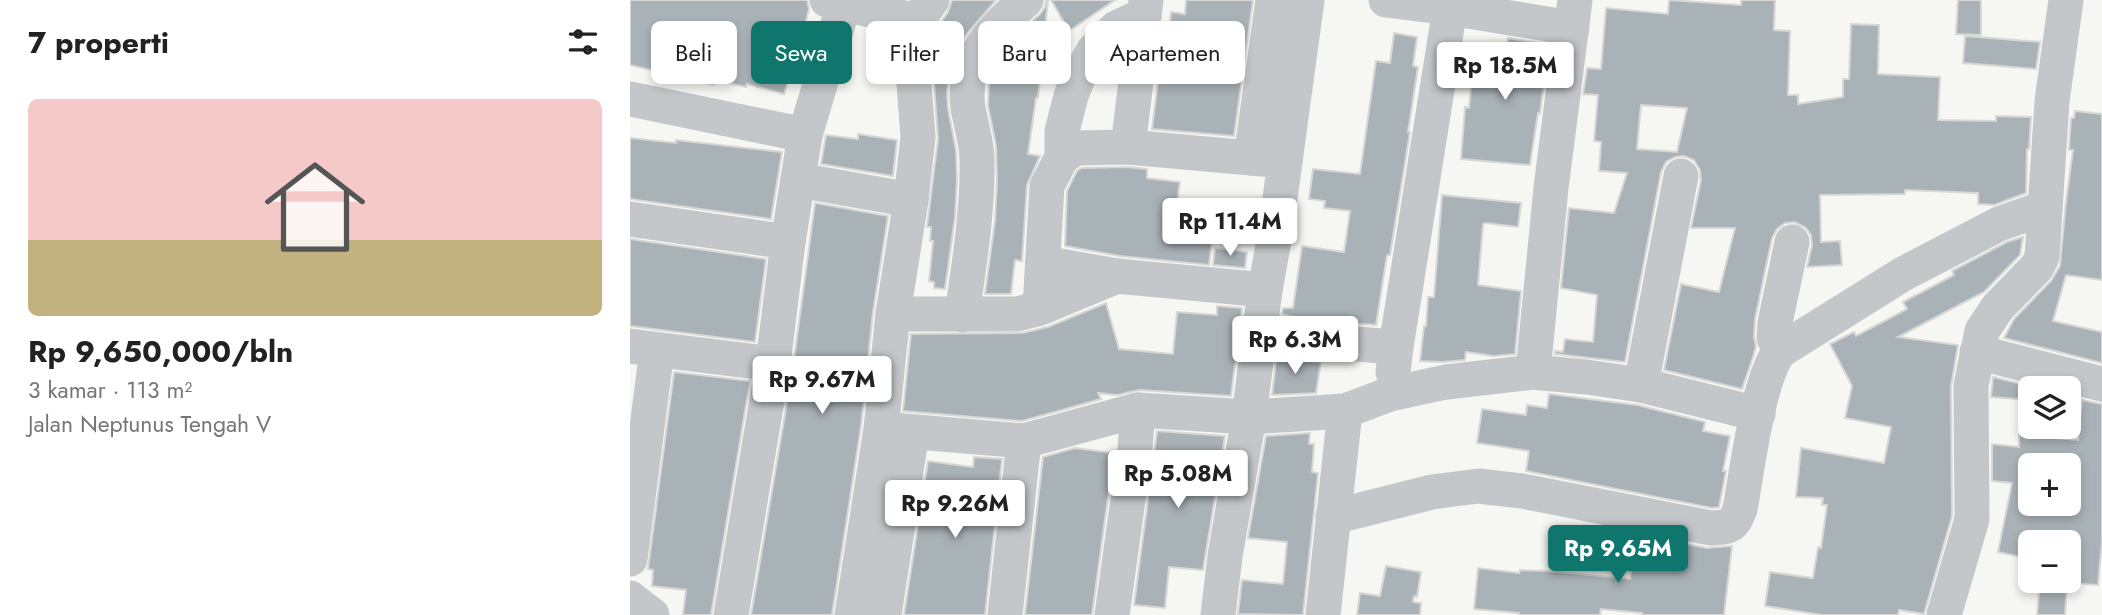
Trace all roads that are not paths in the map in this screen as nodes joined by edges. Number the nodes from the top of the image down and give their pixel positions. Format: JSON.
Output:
{"nodes":[{"id":1,"x":1026,"y":0,"type":"edge"},
{"id":2,"x":1273,"y":0,"type":"edge"},
{"id":3,"x":1307,"y":0,"type":"edge"},
{"id":4,"x":1387,"y":0,"type":"edge"},
{"id":5,"x":2066,"y":0,"type":"edge"},
{"id":6,"x":836,"y":2,"type":"edge"},
{"id":7,"x":1145,"y":7,"type":"edge"},
{"id":8,"x":1450,"y":8,"type":"junction"},
{"id":9,"x":924,"y":11,"type":"edge"},
{"id":10,"x":1573,"y":14,"type":"edge"},
{"id":11,"x":630,"y":99,"type":"edge"},
{"id":12,"x":805,"y":135,"type":"junction"},
{"id":13,"x":1128,"y":147,"type":"junction"},
{"id":14,"x":1062,"y":157,"type":"junction"},
{"id":15,"x":1251,"y":158,"type":"junction"},
{"id":16,"x":1285,"y":161,"type":"junction"},
{"id":17,"x":1681,"y":176,"type":"dead end"},
{"id":18,"x":798,"y":180,"type":"junction"},
{"id":19,"x":911,"y":200,"type":"junction"},
{"id":20,"x":2044,"y":208,"type":"junction"},
{"id":21,"x":630,"y":219,"type":"edge"},
{"id":22,"x":788,"y":242,"type":"junction"},
{"id":23,"x":1792,"y":242,"type":"dead end"},
{"id":24,"x":1043,"y":263,"type":"junction"},
{"id":25,"x":1117,"y":276,"type":"junction"},
{"id":26,"x":1265,"y":290,"type":"junction"},
{"id":27,"x":1040,"y":308,"type":"junction"},
{"id":28,"x":893,"y":313,"type":"junction"},
{"id":29,"x":962,"y":315,"type":"junction"},
{"id":30,"x":1261,"y":329,"type":"junction"},
{"id":31,"x":1396,"y":347,"type":"junction"},
{"id":32,"x":644,"y":348,"type":"edge"},
{"id":33,"x":1780,"y":351,"type":"junction"},
{"id":34,"x":1977,"y":352,"type":"junction"},
{"id":35,"x":773,"y":364,"type":"junction"},
{"id":36,"x":1533,"y":372,"type":"junction"},
{"id":37,"x":2102,"y":384,"type":"edge"},
{"id":38,"x":1641,"y":385,"type":"junction"},
{"id":39,"x":1390,"y":394,"type":"junction"},
{"id":40,"x":1138,"y":410,"type":"junction"},
{"id":41,"x":1345,"y":411,"type":"junction"},
{"id":42,"x":1758,"y":414,"type":"junction"},
{"id":43,"x":1249,"y":417,"type":"junction"},
{"id":44,"x":897,"y":430,"type":"junction"},
{"id":45,"x":1024,"y":441,"type":"junction"},
{"id":46,"x":1334,"y":517,"type":"junction"},
{"id":47,"x":630,"y":559,"type":"edge"},
{"id":48,"x":731,"y":615,"type":"edge"},
{"id":49,"x":852,"y":615,"type":"edge"},
{"id":50,"x":884,"y":615,"type":"edge"},
{"id":51,"x":1006,"y":615,"type":"edge"},
{"id":52,"x":1112,"y":615,"type":"edge"},
{"id":53,"x":1218,"y":615,"type":"edge"},
{"id":54,"x":1323,"y":615,"type":"edge"},
{"id":55,"x":1944,"y":615,"type":"edge"}],
"edges":[{"from":1,"to":29,"type":"street"},
{"from":2,"to":15,"type":"street"},
{"from":3,"to":16,"type":"street"},
{"from":4,"to":8,"type":"street"},
{"from":5,"to":20,"type":"street"},
{"from":6,"to":9,"type":"street"},
{"from":6,"to":12,"type":"street"},
{"from":7,"to":13,"type":"street"},
{"from":7,"to":14,"type":"street"},
{"from":8,"to":10,"type":"street"},
{"from":8,"to":31,"type":"street"},
{"from":9,"to":19,"type":"street"},
{"from":10,"to":36,"type":"street"},
{"from":11,"to":12,"type":"street"},
{"from":12,"to":18,"type":"street"},
{"from":13,"to":14,"type":"street"},
{"from":13,"to":15,"type":"street"},
{"from":14,"to":24,"type":"street"},
{"from":15,"to":16,"type":"street"},
{"from":16,"to":26,"type":"street"},
{"from":17,"to":38,"type":"street"},
{"from":18,"to":19,"type":"street"},
{"from":18,"to":22,"type":"street"},
{"from":19,"to":28,"type":"street"},
{"from":20,"to":33,"type":"street"},
{"from":20,"to":34,"type":"street"},
{"from":21,"to":22,"type":"street"},
{"from":22,"to":35,"type":"street"},
{"from":23,"to":33,"type":"street"},
{"from":24,"to":25,"type":"street"},
{"from":24,"to":27,"type":"street"},
{"from":25,"to":26,"type":"street"},
{"from":25,"to":27,"type":"street"},
{"from":26,"to":30,"type":"street"},
{"from":27,"to":29,"type":"street"},
{"from":28,"to":29,"type":"street"},
{"from":28,"to":44,"type":"street"},
{"from":30,"to":31,"type":"street"},
{"from":30,"to":43,"type":"street"},
{"from":31,"to":39,"type":"street"},
{"from":32,"to":35,"type":"street"},
{"from":32,"to":47,"type":"street"},
{"from":33,"to":42,"type":"street"},
{"from":34,"to":37,"type":"street"},
{"from":34,"to":55,"type":"street"},
{"from":35,"to":48,"type":"street"},
{"from":36,"to":38,"type":"street"},
{"from":36,"to":39,"type":"street"},
{"from":38,"to":42,"type":"street"},
{"from":39,"to":41,"type":"street"},
{"from":40,"to":43,"type":"street"},
{"from":40,"to":45,"type":"street"},
{"from":40,"to":52,"type":"street"},
{"from":41,"to":43,"type":"street"},
{"from":41,"to":46,"type":"street"},
{"from":42,"to":46,"type":"street"},
{"from":43,"to":53,"type":"street"},
{"from":44,"to":45,"type":"street"},
{"from":44,"to":49,"type":"street"},
{"from":44,"to":50,"type":"street"},
{"from":45,"to":51,"type":"street"},
{"from":46,"to":54,"type":"street"}]}
